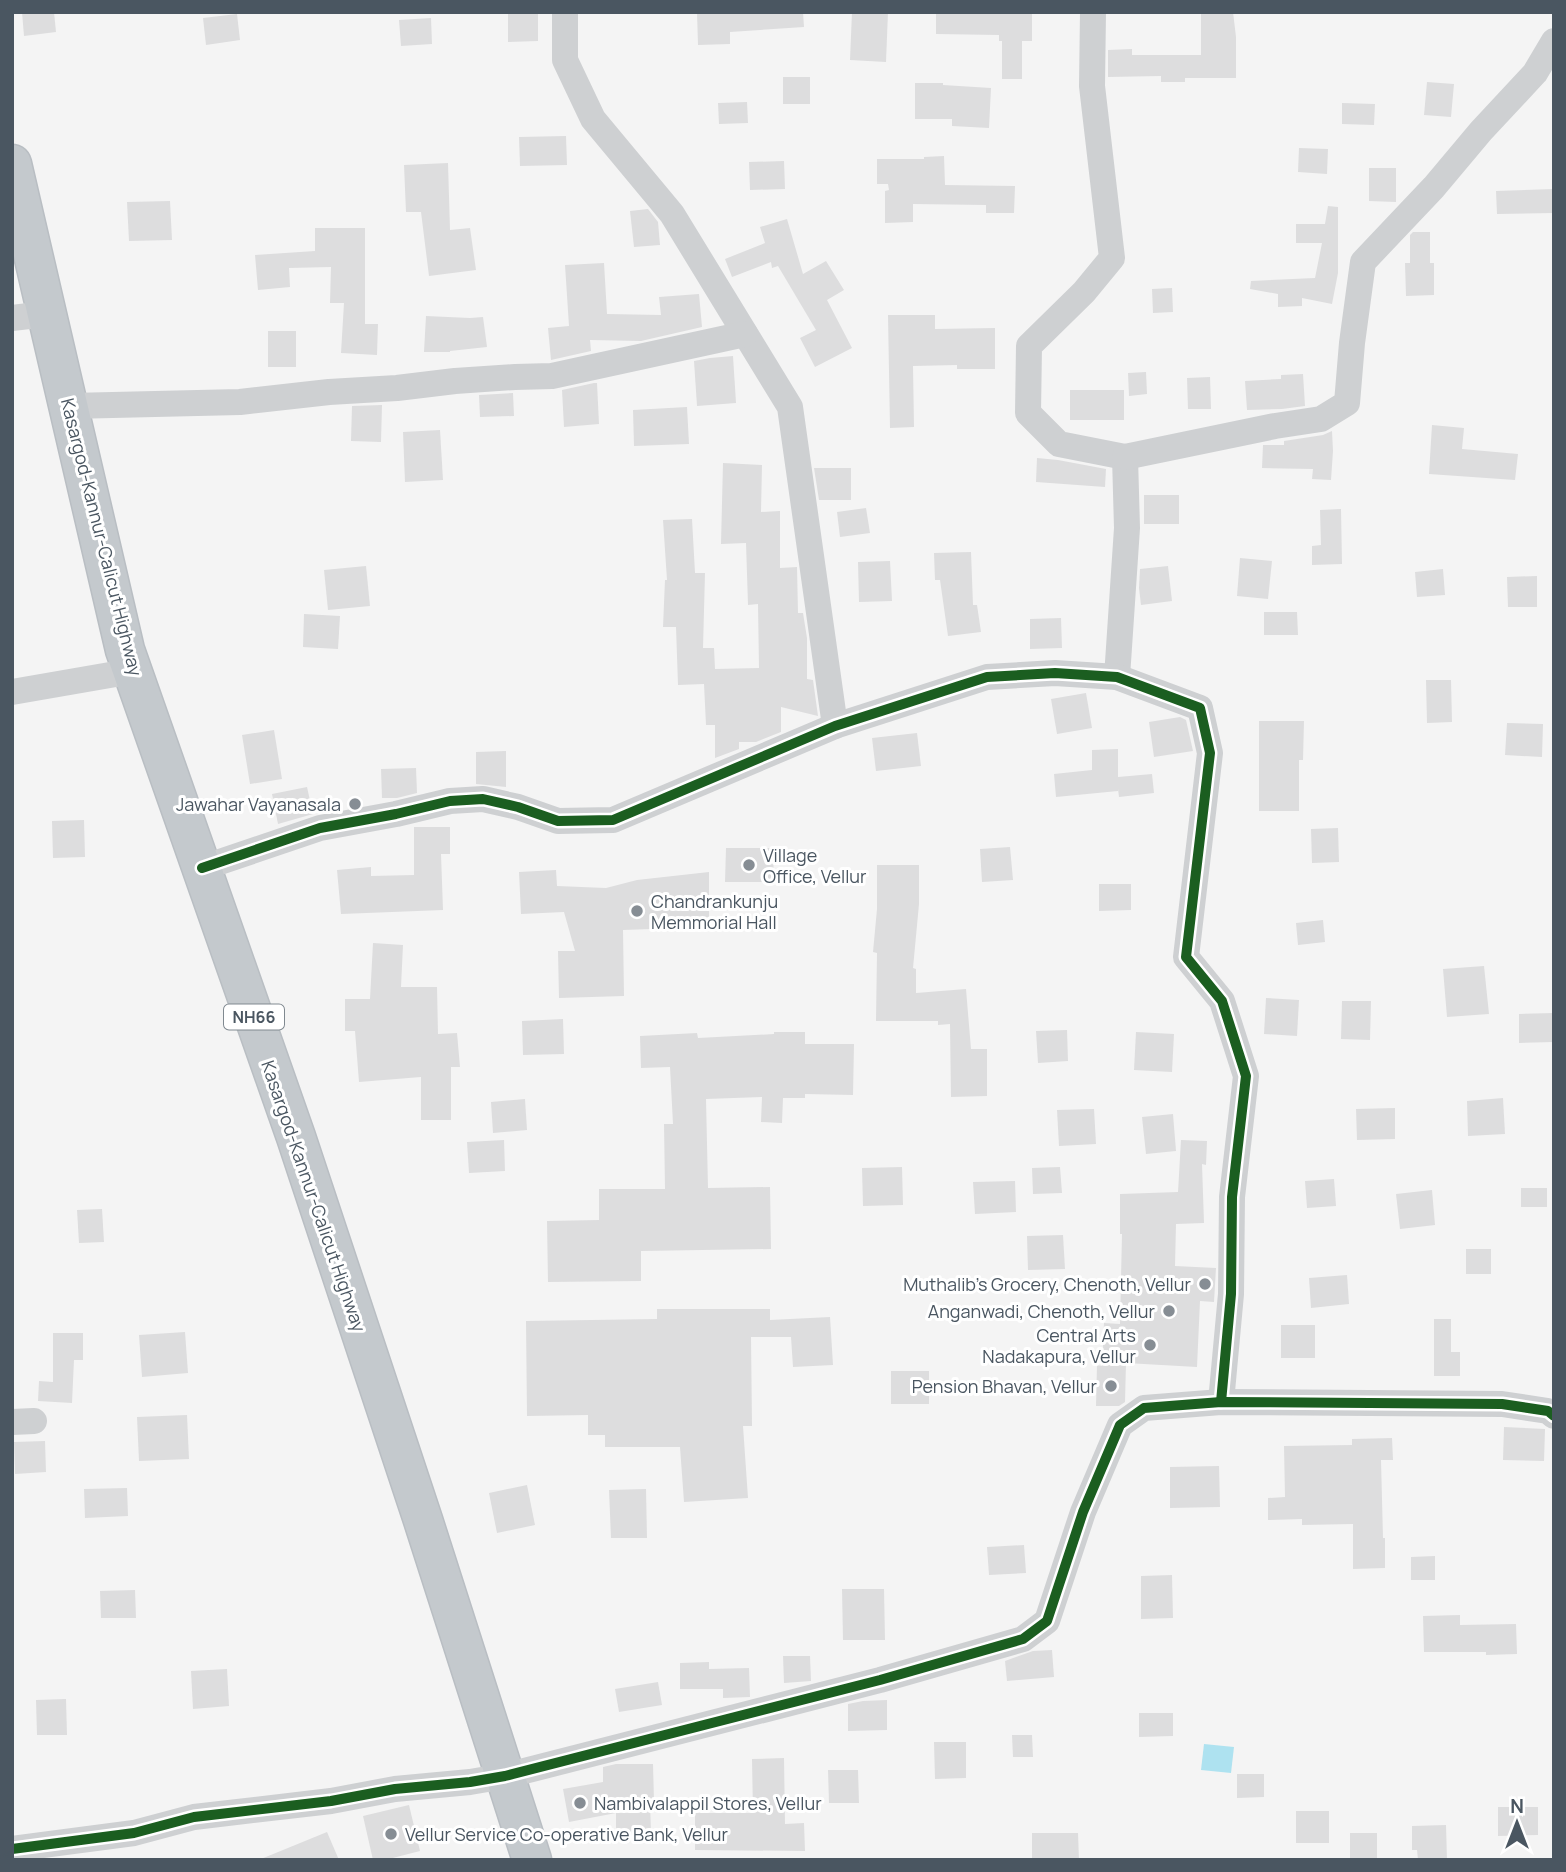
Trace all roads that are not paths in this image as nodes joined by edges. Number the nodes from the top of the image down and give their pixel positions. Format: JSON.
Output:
{"nodes":[{"id":1,"x":565,"y":12,"type":"edge"},
{"id":2,"x":1093,"y":12,"type":"edge"},
{"id":3,"x":1554,"y":41,"type":"edge"},
{"id":4,"x":12,"y":164,"type":"edge"},
{"id":5,"x":29,"y":316,"type":"edge"},
{"id":6,"x":745,"y":334,"type":"junction"},
{"id":7,"x":70,"y":406,"type":"junction"},
{"id":8,"x":1125,"y":457,"type":"junction"},
{"id":9,"x":133,"y":671,"type":"junction"},
{"id":10,"x":1117,"y":677,"type":"junction"},
{"id":11,"x":12,"y":692,"type":"edge"},
{"id":12,"x":835,"y":726,"type":"junction"},
{"id":13,"x":202,"y":868,"type":"junction"},
{"id":14,"x":1221,"y":1402,"type":"junction"},
{"id":15,"x":1554,"y":1416,"type":"edge"},
{"id":16,"x":505,"y":1776,"type":"junction"},
{"id":17,"x":12,"y":1849,"type":"edge"},
{"id":18,"x":532,"y":1860,"type":"edge"}],
"edges":[{"from":1,"to":6,"type":"street"},
{"from":2,"to":8,"type":"street"},
{"from":3,"to":8,"type":"street"},
{"from":4,"to":5,"type":"highway","name":"Kasargod-Kannur-Calicut Highway","number":"NH66"},
{"from":5,"to":7,"type":"highway","name":"Kasargod-Kannur-Calicut Highway","number":"NH66"},
{"from":6,"to":7,"type":"street"},
{"from":6,"to":12,"type":"street"},
{"from":7,"to":9,"type":"highway","name":"Kasargod-Kannur-Calicut Highway","number":"NH66"},
{"from":8,"to":10,"type":"street"},
{"from":9,"to":11,"type":"street"},
{"from":9,"to":13,"type":"highway","name":"Kasargod-Kannur-Calicut Highway","number":"NH66"},
{"from":10,"to":12,"type":"street"},
{"from":10,"to":14,"type":"street"},
{"from":12,"to":13,"type":"street"},
{"from":13,"to":16,"type":"highway","name":"Kasargod-Kannur-Calicut Highway","number":"NH66"},
{"from":14,"to":15,"type":"street"},
{"from":14,"to":16,"type":"street"},
{"from":16,"to":17,"type":"street"},
{"from":16,"to":18,"type":"highway","name":"Kasargod-Kannur-Calicut Highway","number":"NH66"}]}
